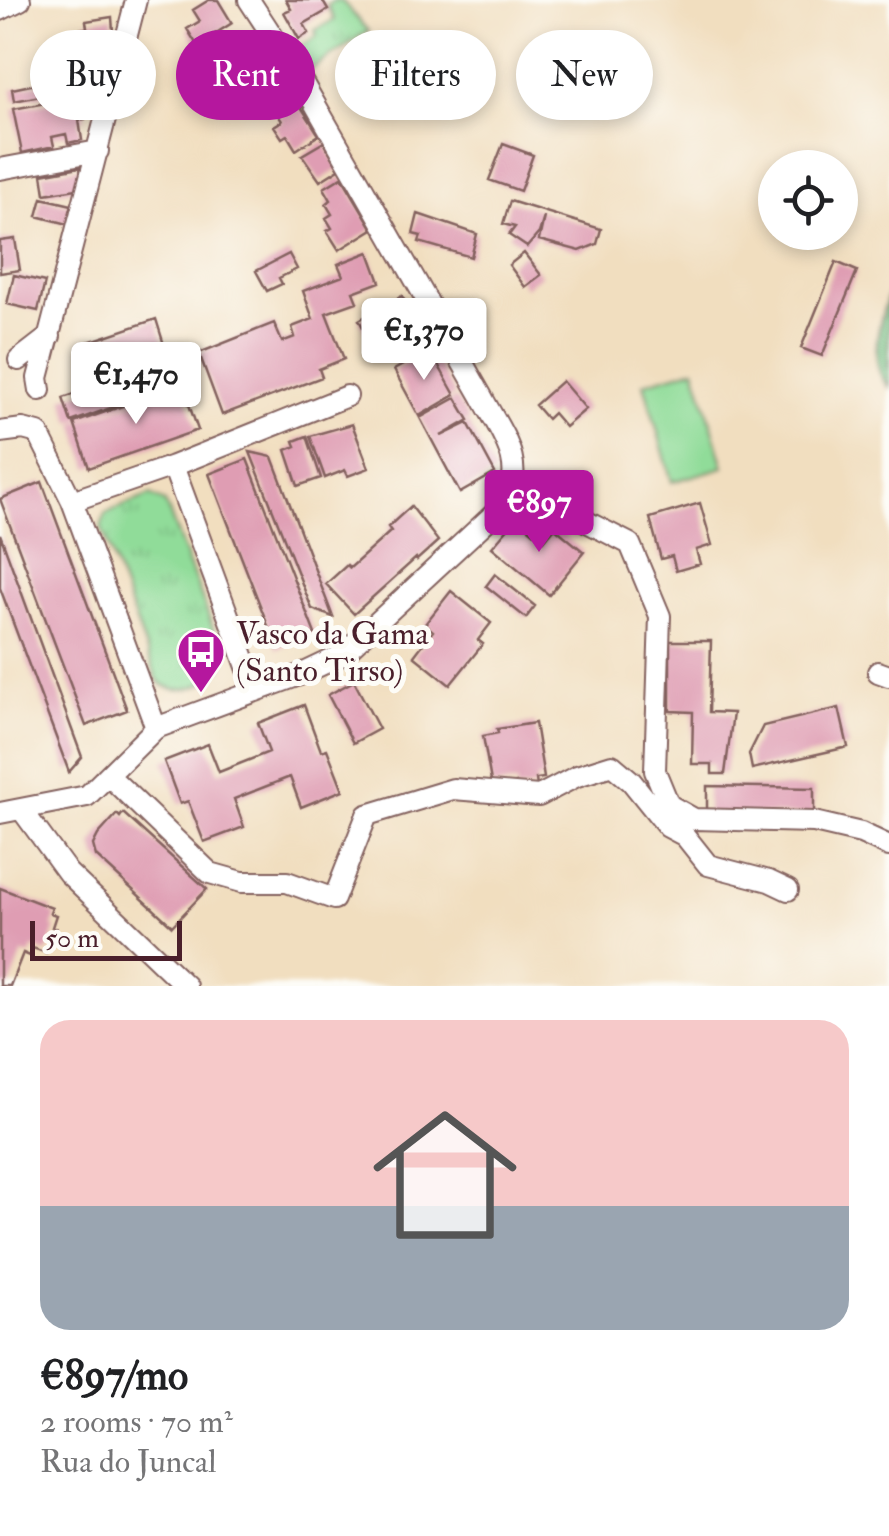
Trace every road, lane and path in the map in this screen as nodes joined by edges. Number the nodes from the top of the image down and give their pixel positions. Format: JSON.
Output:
{"nodes":[{"id":1,"x":20,"y":0,"type":"edge"},
{"id":2,"x":136,"y":0,"type":"edge"},
{"id":3,"x":249,"y":0,"type":"edge"},
{"id":4,"x":1,"y":5,"type":"edge"},
{"id":5,"x":98,"y":151,"type":"junction"},
{"id":6,"x":0,"y":170,"type":"edge"},
{"id":7,"x":50,"y":336,"type":"junction"},
{"id":8,"x":19,"y":360,"type":"dead end"},
{"id":9,"x":40,"y":390,"type":"dead end"},
{"id":10,"x":347,"y":396,"type":"dead end"},
{"id":11,"x":0,"y":432,"type":"edge"},
{"id":12,"x":173,"y":466,"type":"junction"},
{"id":13,"x":515,"y":485,"type":"junction"},
{"id":14,"x":72,"y":500,"type":"junction"},
{"id":15,"x":256,"y":691,"type":"junction"},
{"id":16,"x":156,"y":728,"type":"junction"},
{"id":17,"x":109,"y":776,"type":"junction"},
{"id":18,"x":22,"y":810,"type":"junction"},
{"id":19,"x":0,"y":813,"type":"edge"},
{"id":20,"x":889,"y":846,"type":"edge"},
{"id":21,"x":788,"y":890,"type":"dead end"},
{"id":22,"x":162,"y":977,"type":"edge"},
{"id":23,"x":186,"y":986,"type":"edge"}],
"edges":[{"from":1,"to":4,"type":"street"},
{"from":2,"to":5,"type":"street"},
{"from":3,"to":13,"type":"street"},
{"from":5,"to":6,"type":"street"},
{"from":5,"to":7,"type":"street"},
{"from":7,"to":8,"type":"street"},
{"from":7,"to":9,"type":"street"},
{"from":10,"to":12,"type":"street"},
{"from":11,"to":14,"type":"street"},
{"from":12,"to":14,"type":"street"},
{"from":12,"to":15,"type":"street"},
{"from":13,"to":15,"type":"street"},
{"from":13,"to":20,"type":"street"},
{"from":14,"to":16,"type":"street"},
{"from":15,"to":16,"type":"street"},
{"from":16,"to":17,"type":"street"},
{"from":17,"to":18,"type":"street"},
{"from":17,"to":21,"type":"street"},
{"from":18,"to":19,"type":"street"},
{"from":18,"to":22,"type":"street"},
{"from":22,"to":23,"type":"street"}]}
